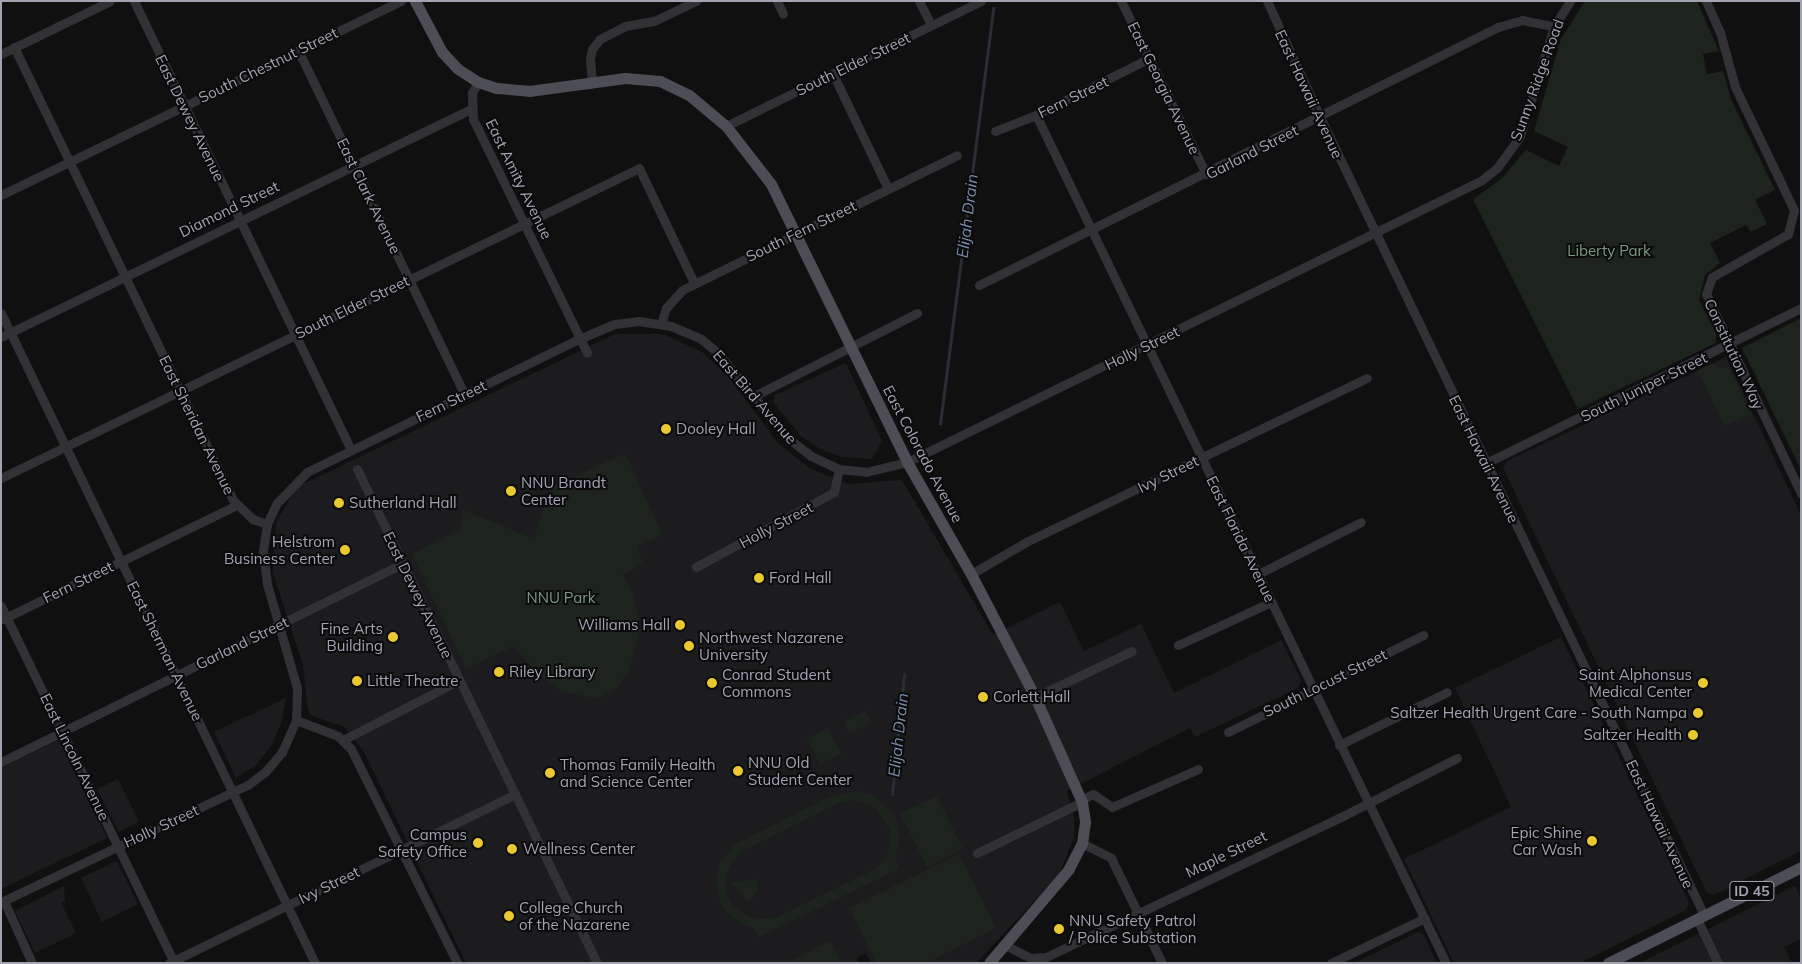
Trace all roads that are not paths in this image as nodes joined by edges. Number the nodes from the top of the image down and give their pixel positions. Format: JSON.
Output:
{"nodes":[{"id":1,"x":110,"y":1,"type":"edge"},
{"id":2,"x":134,"y":1,"type":"edge"},
{"id":3,"x":401,"y":1,"type":"edge"},
{"id":4,"x":415,"y":1,"type":"edge"},
{"id":5,"x":696,"y":1,"type":"edge"},
{"id":6,"x":777,"y":1,"type":"edge"},
{"id":7,"x":919,"y":1,"type":"edge"},
{"id":8,"x":981,"y":1,"type":"edge"},
{"id":9,"x":1121,"y":1,"type":"edge"},
{"id":10,"x":1570,"y":1,"type":"edge"},
{"id":11,"x":1706,"y":1,"type":"edge"},
{"id":12,"x":1269,"y":2,"type":"edge"},
{"id":13,"x":783,"y":14,"type":"dead end"},
{"id":14,"x":931,"y":25,"type":"junction"},
{"id":15,"x":1554,"y":26,"type":"junction"},
{"id":16,"x":14,"y":48,"type":"junction"},
{"id":17,"x":298,"y":50,"type":"junction"},
{"id":18,"x":1,"y":54,"type":"edge"},
{"id":19,"x":1148,"y":59,"type":"junction"},
{"id":20,"x":833,"y":74,"type":"junction"},
{"id":21,"x":478,"y":82,"type":"junction"},
{"id":22,"x":592,"y":82,"type":"junction"},
{"id":23,"x":184,"y":106,"type":"junction"},
{"id":24,"x":471,"y":109,"type":"junction"},
{"id":25,"x":1036,"y":115,"type":"junction"},
{"id":26,"x":1320,"y":117,"type":"junction"},
{"id":27,"x":726,"y":126,"type":"junction"},
{"id":28,"x":995,"y":131,"type":"dead end"},
{"id":29,"x":957,"y":155,"type":"dead end"},
{"id":30,"x":70,"y":162,"type":"junction"},
{"id":31,"x":354,"y":166,"type":"junction"},
{"id":32,"x":1206,"y":174,"type":"junction"},
{"id":33,"x":888,"y":189,"type":"junction"},
{"id":34,"x":1,"y":195,"type":"edge"},
{"id":35,"x":240,"y":221,"type":"junction"},
{"id":36,"x":524,"y":224,"type":"junction"},
{"id":37,"x":1092,"y":231,"type":"junction"},
{"id":38,"x":796,"y":234,"type":"junction"},
{"id":39,"x":1376,"y":234,"type":"junction"},
{"id":40,"x":125,"y":276,"type":"junction"},
{"id":41,"x":409,"y":280,"type":"junction"},
{"id":42,"x":694,"y":283,"type":"junction"},
{"id":43,"x":979,"y":285,"type":"dead end"},
{"id":44,"x":1801,"y":308,"type":"edge"},
{"id":45,"x":1,"y":313,"type":"edge"},
{"id":46,"x":917,"y":313,"type":"dead end"},
{"id":47,"x":661,"y":324,"type":"junction"},
{"id":48,"x":11,"y":332,"type":"junction"},
{"id":49,"x":295,"y":335,"type":"junction"},
{"id":50,"x":1,"y":336,"type":"edge"},
{"id":51,"x":579,"y":339,"type":"junction"},
{"id":52,"x":1728,"y":345,"type":"junction"},
{"id":53,"x":1146,"y":346,"type":"junction"},
{"id":54,"x":851,"y":347,"type":"junction"},
{"id":55,"x":587,"y":353,"type":"dead end"},
{"id":56,"x":1367,"y":378,"type":"dead end"},
{"id":57,"x":181,"y":391,"type":"junction"},
{"id":58,"x":465,"y":395,"type":"junction"},
{"id":59,"x":754,"y":396,"type":"junction"},
{"id":60,"x":66,"y":446,"type":"junction"},
{"id":61,"x":350,"y":450,"type":"junction"},
{"id":62,"x":1201,"y":458,"type":"junction"},
{"id":63,"x":907,"y":462,"type":"junction"},
{"id":64,"x":1486,"y":464,"type":"junction"},
{"id":65,"x":357,"y":469,"type":"dead end"},
{"id":66,"x":839,"y":469,"type":"junction"},
{"id":67,"x":1,"y":478,"type":"edge"},
{"id":68,"x":1801,"y":493,"type":"edge"},
{"id":69,"x":237,"y":505,"type":"junction"},
{"id":70,"x":1361,"y":522,"type":"dead end"},
{"id":71,"x":267,"y":524,"type":"junction"},
{"id":72,"x":121,"y":561,"type":"junction"},
{"id":73,"x":402,"y":564,"type":"junction"},
{"id":74,"x":696,"y":567,"type":"dead end"},
{"id":75,"x":971,"y":574,"type":"junction"},
{"id":76,"x":1258,"y":574,"type":"junction"},
{"id":77,"x":1271,"y":602,"type":"junction"},
{"id":78,"x":1,"y":606,"type":"edge"},
{"id":79,"x":4,"y":618,"type":"edge"},
{"id":80,"x":279,"y":625,"type":"junction"},
{"id":81,"x":1423,"y":635,"type":"dead end"},
{"id":82,"x":1178,"y":645,"type":"dead end"},
{"id":83,"x":1132,"y":651,"type":"dead end"},
{"id":84,"x":176,"y":676,"type":"junction"},
{"id":85,"x":460,"y":680,"type":"junction"},
{"id":86,"x":1314,"y":689,"type":"junction"},
{"id":87,"x":1447,"y":692,"type":"dead end"},
{"id":88,"x":1035,"y":697,"type":"junction"},
{"id":89,"x":296,"y":720,"type":"junction"},
{"id":90,"x":62,"y":732,"type":"junction"},
{"id":91,"x":1228,"y":732,"type":"dead end"},
{"id":92,"x":343,"y":740,"type":"junction"},
{"id":93,"x":1339,"y":745,"type":"junction"},
{"id":94,"x":1457,"y":758,"type":"dead end"},
{"id":95,"x":1,"y":762,"type":"edge"},
{"id":96,"x":1198,"y":769,"type":"dead end"},
{"id":97,"x":233,"y":792,"type":"junction"},
{"id":98,"x":515,"y":794,"type":"junction"},
{"id":99,"x":1081,"y":801,"type":"junction"},
{"id":100,"x":1368,"y":803,"type":"junction"},
{"id":101,"x":1082,"y":843,"type":"junction"},
{"id":102,"x":118,"y":846,"type":"junction"},
{"id":103,"x":402,"y":849,"type":"junction"},
{"id":104,"x":977,"y":853,"type":"dead end"},
{"id":105,"x":1799,"y":871,"type":"edge"},
{"id":106,"x":3,"y":902,"type":"edge"},
{"id":107,"x":287,"y":905,"type":"junction"},
{"id":108,"x":1139,"y":914,"type":"junction"},
{"id":109,"x":1700,"y":917,"type":"junction"},
{"id":110,"x":1425,"y":918,"type":"junction"},
{"id":111,"x":1007,"y":946,"type":"junction"},
{"id":112,"x":1030,"y":961,"type":"edge"},
{"id":113,"x":172,"y":962,"type":"edge"},
{"id":114,"x":32,"y":963,"type":"edge"},
{"id":115,"x":315,"y":963,"type":"edge"},
{"id":116,"x":457,"y":963,"type":"edge"},
{"id":117,"x":597,"y":963,"type":"edge"},
{"id":118,"x":989,"y":963,"type":"edge"},
{"id":119,"x":1162,"y":963,"type":"edge"},
{"id":120,"x":1332,"y":963,"type":"edge"},
{"id":121,"x":1446,"y":963,"type":"edge"},
{"id":122,"x":1608,"y":963,"type":"edge"},
{"id":123,"x":1718,"y":963,"type":"edge"}],
"edges":[{"from":1,"to":16,"type":"street"},
{"from":2,"to":23,"type":"street","name":"East Dewey Avenue"},
{"from":3,"to":17,"type":"street","name":"South Chestnut Street"},
{"from":4,"to":21,"type":"main road"},
{"from":5,"to":22,"type":"street"},
{"from":6,"to":13,"type":"street"},
{"from":7,"to":14,"type":"street"},
{"from":8,"to":14,"type":"street","name":"South Elder Street"},
{"from":9,"to":19,"type":"street","name":"East Georgia Avenue"},
{"from":10,"to":15,"type":"street","name":"Sunny Ridge Road"},
{"from":11,"to":52,"type":"street","name":"Constitution Way"},
{"from":12,"to":26,"type":"street","name":"East Hawaii Avenue"},
{"from":14,"to":20,"type":"street","name":"South Elder Street"},
{"from":15,"to":26,"type":"street","name":"Garland Street"},
{"from":15,"to":39,"type":"street","name":"Sunny Ridge Road"},
{"from":16,"to":18,"type":"street"},
{"from":16,"to":30,"type":"street","name":"East Sheridan Avenue"},
{"from":17,"to":23,"type":"street","name":"South Chestnut Street"},
{"from":17,"to":31,"type":"street","name":"East Clark Avenue"},
{"from":19,"to":25,"type":"street","name":"Fern Street"},
{"from":19,"to":32,"type":"street","name":"East Georgia Avenue"},
{"from":20,"to":27,"type":"street","name":"South Elder Street"},
{"from":20,"to":33,"type":"street"},
{"from":21,"to":22,"type":"main road"},
{"from":21,"to":24,"type":"street","name":"East Amity Avenue"},
{"from":22,"to":27,"type":"main road"},
{"from":23,"to":30,"type":"street","name":"South Chestnut Street"},
{"from":23,"to":35,"type":"street","name":"East Dewey Avenue"},
{"from":24,"to":31,"type":"street","name":"Diamond Street"},
{"from":24,"to":36,"type":"street","name":"East Amity Avenue"},
{"from":25,"to":28,"type":"street","name":"Fern Street"},
{"from":25,"to":37,"type":"street","name":"East Florida Avenue"},
{"from":26,"to":32,"type":"street","name":"Garland Street"},
{"from":26,"to":39,"type":"street","name":"East Hawaii Avenue"},
{"from":27,"to":38,"type":"main road","name":"East Colorado Avenue"},
{"from":29,"to":33,"type":"street","name":"South Fern Street"},
{"from":30,"to":34,"type":"street","name":"South Chestnut Street"},
{"from":30,"to":40,"type":"street","name":"East Sheridan Avenue"},
{"from":31,"to":35,"type":"street","name":"Diamond Street"},
{"from":31,"to":41,"type":"street","name":"East Clark Avenue"},
{"from":32,"to":37,"type":"street","name":"Garland Street"},
{"from":33,"to":38,"type":"street","name":"South Fern Street"},
{"from":35,"to":40,"type":"street","name":"Diamond Street"},
{"from":35,"to":49,"type":"street","name":"East Dewey Avenue"},
{"from":36,"to":41,"type":"street","name":"South Elder Street"},
{"from":36,"to":42,"type":"street","name":"South Elder Street"},
{"from":36,"to":51,"type":"street","name":"East Amity Avenue"},
{"from":37,"to":43,"type":"street","name":"Garland Street"},
{"from":37,"to":53,"type":"street","name":"East Florida Avenue"},
{"from":38,"to":42,"type":"street","name":"South Fern Street"},
{"from":38,"to":54,"type":"main road","name":"East Colorado Avenue"},
{"from":39,"to":53,"type":"street","name":"Holly Street"},
{"from":39,"to":64,"type":"street","name":"East Hawaii Avenue"},
{"from":40,"to":48,"type":"street","name":"Diamond Street"},
{"from":40,"to":57,"type":"street","name":"East Sheridan Avenue"},
{"from":41,"to":49,"type":"street","name":"South Elder Street"},
{"from":41,"to":58,"type":"street","name":"East Clark Avenue"},
{"from":42,"to":47,"type":"street","name":"South Fern Street"},
{"from":44,"to":52,"type":"street","name":"South Juniper Street"},
{"from":45,"to":48,"type":"street","name":"East Sherman Avenue"},
{"from":46,"to":54,"type":"street"},
{"from":47,"to":51,"type":"street","name":"Fern Street"},
{"from":47,"to":59,"type":"street","name":"East Bird Avenue"},
{"from":48,"to":50,"type":"street","name":"Diamond Street"},
{"from":48,"to":60,"type":"street","name":"East Sherman Avenue"},
{"from":49,"to":57,"type":"street","name":"South Elder Street"},
{"from":49,"to":61,"type":"street","name":"East Dewey Avenue"},
{"from":51,"to":55,"type":"street","name":"East Amity Avenue"},
{"from":51,"to":58,"type":"street","name":"Fern Street"},
{"from":52,"to":64,"type":"street","name":"South Juniper Street"},
{"from":52,"to":68,"type":"street","name":"Constitution Way"},
{"from":53,"to":62,"type":"street","name":"East Florida Avenue"},
{"from":53,"to":63,"type":"street","name":"Holly Street"},
{"from":54,"to":59,"type":"street"},
{"from":54,"to":63,"type":"main road","name":"East Colorado Avenue"},
{"from":56,"to":62,"type":"street","name":"Ivy Street"},
{"from":57,"to":60,"type":"street","name":"South Elder Street"},
{"from":57,"to":69,"type":"street","name":"East Sheridan Avenue"},
{"from":58,"to":61,"type":"street","name":"Fern Street"},
{"from":59,"to":66,"type":"street","name":"East Bird Avenue"},
{"from":60,"to":67,"type":"street","name":"South Elder Street"},
{"from":60,"to":72,"type":"street","name":"East Sherman Avenue"},
{"from":61,"to":71,"type":"street","name":"Fern Street"},
{"from":62,"to":75,"type":"street","name":"Ivy Street"},
{"from":62,"to":76,"type":"street","name":"East Florida Avenue"},
{"from":63,"to":66,"type":"street","name":"East Bird Avenue"},
{"from":63,"to":75,"type":"main road","name":"East Colorado Avenue"},
{"from":64,"to":109,"type":"street","name":"East Hawaii Avenue"},
{"from":65,"to":73,"type":"street","name":"East Dewey Avenue"},
{"from":66,"to":74,"type":"street","name":"Holly Street"},
{"from":69,"to":71,"type":"street","name":"East Sheridan Avenue"},
{"from":69,"to":72,"type":"street","name":"Fern Street"},
{"from":70,"to":76,"type":"street"},
{"from":71,"to":80,"type":"street"},
{"from":72,"to":79,"type":"street","name":"Fern Street"},
{"from":72,"to":84,"type":"street","name":"East Sherman Avenue"},
{"from":73,"to":80,"type":"street","name":"Garland Street"},
{"from":73,"to":85,"type":"street","name":"East Dewey Avenue"},
{"from":75,"to":88,"type":"main road","name":"East Colorado Avenue"},
{"from":76,"to":77,"type":"street","name":"East Florida Avenue"},
{"from":77,"to":82,"type":"street"},
{"from":77,"to":86,"type":"street","name":"East Florida Avenue"},
{"from":78,"to":79,"type":"street","name":"East Lincoln Avenue"},
{"from":79,"to":90,"type":"street","name":"East Lincoln Avenue"},
{"from":80,"to":84,"type":"street","name":"Garland Street"},
{"from":80,"to":89,"type":"street"},
{"from":81,"to":86,"type":"street","name":"South Locust Street"},
{"from":83,"to":88,"type":"street"},
{"from":84,"to":90,"type":"street","name":"Garland Street"},
{"from":84,"to":97,"type":"street","name":"East Sherman Avenue"},
{"from":85,"to":92,"type":"street"},
{"from":85,"to":98,"type":"street","name":"East Dewey Avenue"},
{"from":86,"to":91,"type":"street","name":"South Locust Street"},
{"from":86,"to":93,"type":"street","name":"East Florida Avenue"},
{"from":87,"to":93,"type":"street"},
{"from":88,"to":99,"type":"main road","name":"East Colorado Avenue"},
{"from":89,"to":92,"type":"street"},
{"from":89,"to":97,"type":"street","name":"Holly Street"},
{"from":90,"to":95,"type":"street","name":"Garland Street"},
{"from":90,"to":102,"type":"street","name":"East Lincoln Avenue"},
{"from":92,"to":103,"type":"street"},
{"from":93,"to":100,"type":"street","name":"East Florida Avenue"},
{"from":94,"to":100,"type":"street","name":"Maple Street"},
{"from":96,"to":99,"type":"street"},
{"from":97,"to":102,"type":"street","name":"Holly Street"},
{"from":97,"to":107,"type":"street","name":"East Sherman Avenue"},
{"from":98,"to":103,"type":"street","name":"Ivy Street"},
{"from":98,"to":117,"type":"street","name":"East Dewey Avenue"},
{"from":99,"to":101,"type":"main road"},
{"from":99,"to":104,"type":"street"},
{"from":100,"to":108,"type":"street","name":"Maple Street"},
{"from":100,"to":110,"type":"street","name":"East Florida Avenue"},
{"from":101,"to":108,"type":"street"},
{"from":101,"to":111,"type":"main road"},
{"from":102,"to":106,"type":"street","name":"Holly Street"},
{"from":102,"to":113,"type":"street","name":"East Lincoln Avenue"},
{"from":103,"to":107,"type":"street","name":"Ivy Street"},
{"from":103,"to":116,"type":"street"},
{"from":105,"to":109,"type":"main road","number":"ID 45"},
{"from":106,"to":114,"type":"street"},
{"from":107,"to":113,"type":"street","name":"Ivy Street"},
{"from":107,"to":115,"type":"street","name":"East Sherman Avenue"},
{"from":108,"to":112,"type":"street","name":"Maple Street"},
{"from":108,"to":119,"type":"street"},
{"from":109,"to":122,"type":"main road","number":"ID 45"},
{"from":109,"to":123,"type":"street","name":"East Hawaii Avenue"},
{"from":110,"to":120,"type":"street"},
{"from":110,"to":121,"type":"street","name":"East Florida Avenue"},
{"from":111,"to":112,"type":"street","name":"Maple Street"},
{"from":111,"to":118,"type":"main road"}]}
